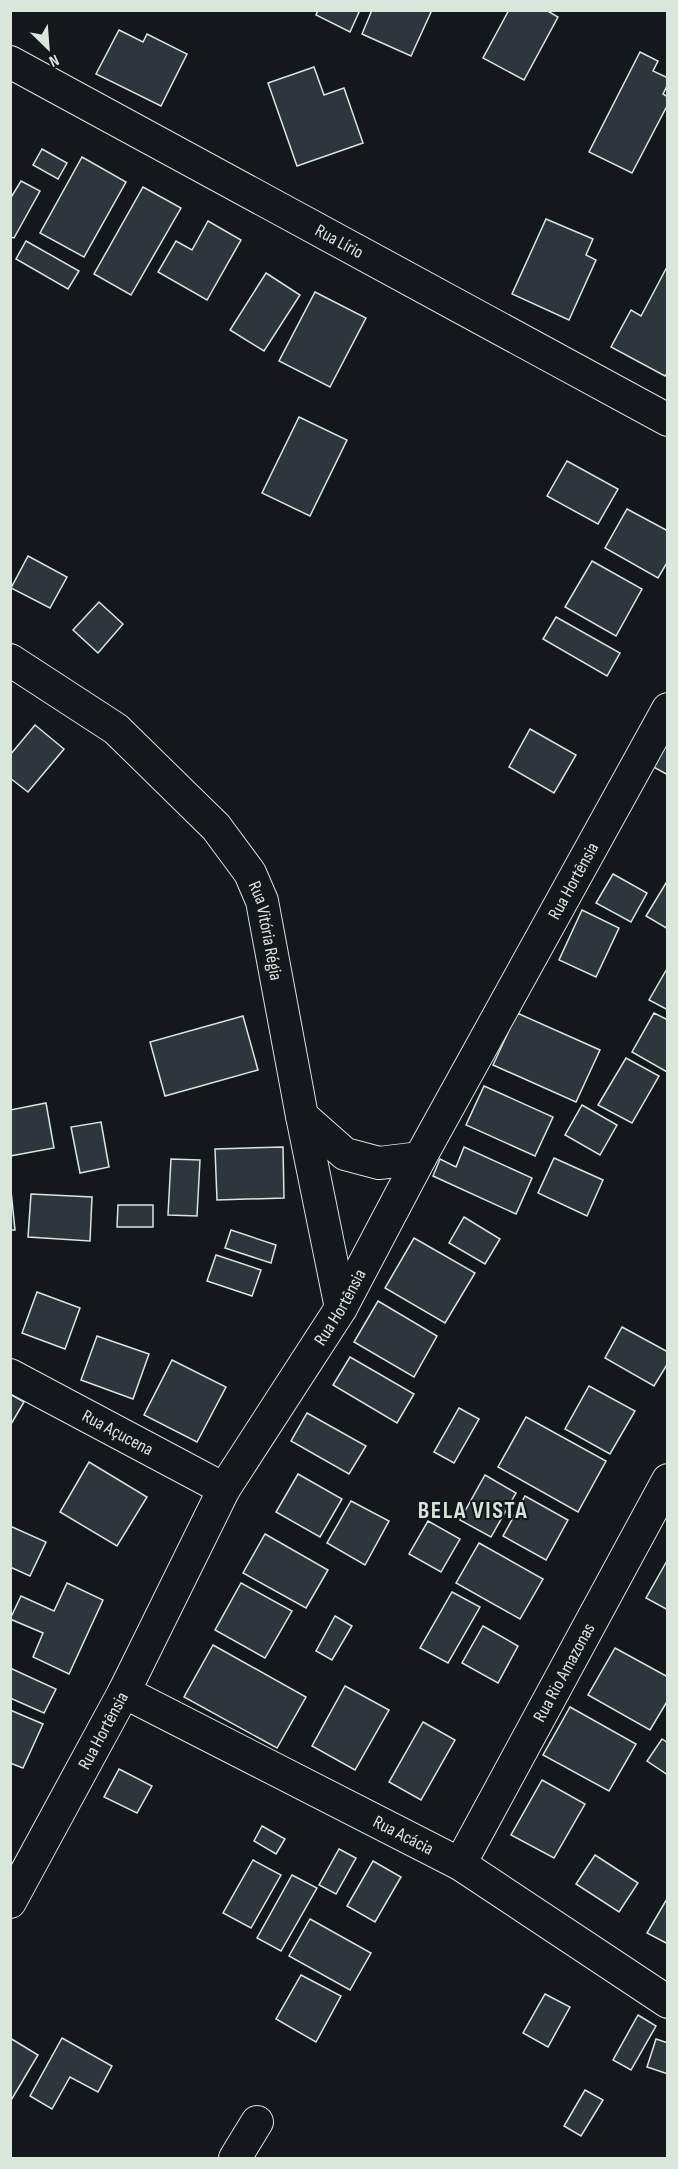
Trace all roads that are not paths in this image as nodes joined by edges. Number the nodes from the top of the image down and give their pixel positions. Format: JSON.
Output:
{"nodes":[{"id":1,"x":10,"y":62,"type":"edge"},
{"id":2,"x":668,"y":420,"type":"edge"},
{"id":3,"x":10,"y":660,"type":"edge"},
{"id":4,"x":668,"y":709,"type":"edge"},
{"id":5,"x":302,"y":1116,"type":"junction"},
{"id":6,"x":420,"y":1158,"type":"junction"},
{"id":7,"x":341,"y":1308,"type":"junction"},
{"id":8,"x":10,"y":1375,"type":"edge"},
{"id":9,"x":668,"y":1480,"type":"edge"},
{"id":10,"x":224,"y":1489,"type":"junction"},
{"id":11,"x":124,"y":1692,"type":"junction"},
{"id":12,"x":460,"y":1864,"type":"junction"},
{"id":13,"x":10,"y":1902,"type":"edge"},
{"id":14,"x":668,"y":2001,"type":"edge"},
{"id":15,"x":257,"y":2122,"type":"dead end"},
{"id":16,"x":234,"y":2158,"type":"edge"}],
"edges":[{"from":1,"to":2,"type":"street","name":"Rua Lírio"},
{"from":3,"to":5,"type":"street","name":"Rua Vitória Régia"},
{"from":4,"to":6,"type":"street","name":"Rua Hortênsia"},
{"from":5,"to":6,"type":"street"},
{"from":5,"to":7,"type":"street","name":"Rua Vitória Régia"},
{"from":6,"to":7,"type":"street","name":"Rua Hortênsia"},
{"from":7,"to":10,"type":"street","name":"Rua Hortênsia"},
{"from":8,"to":10,"type":"street","name":"Rua Açucena"},
{"from":9,"to":12,"type":"street","name":"Rua Rio Amazonas"},
{"from":10,"to":11,"type":"street","name":"Rua Hortênsia"},
{"from":11,"to":12,"type":"street","name":"Rua Acácia"},
{"from":11,"to":13,"type":"street","name":"Rua Hortênsia"},
{"from":12,"to":14,"type":"street","name":"Rua Acácia"},
{"from":15,"to":16,"type":"street"}]}
